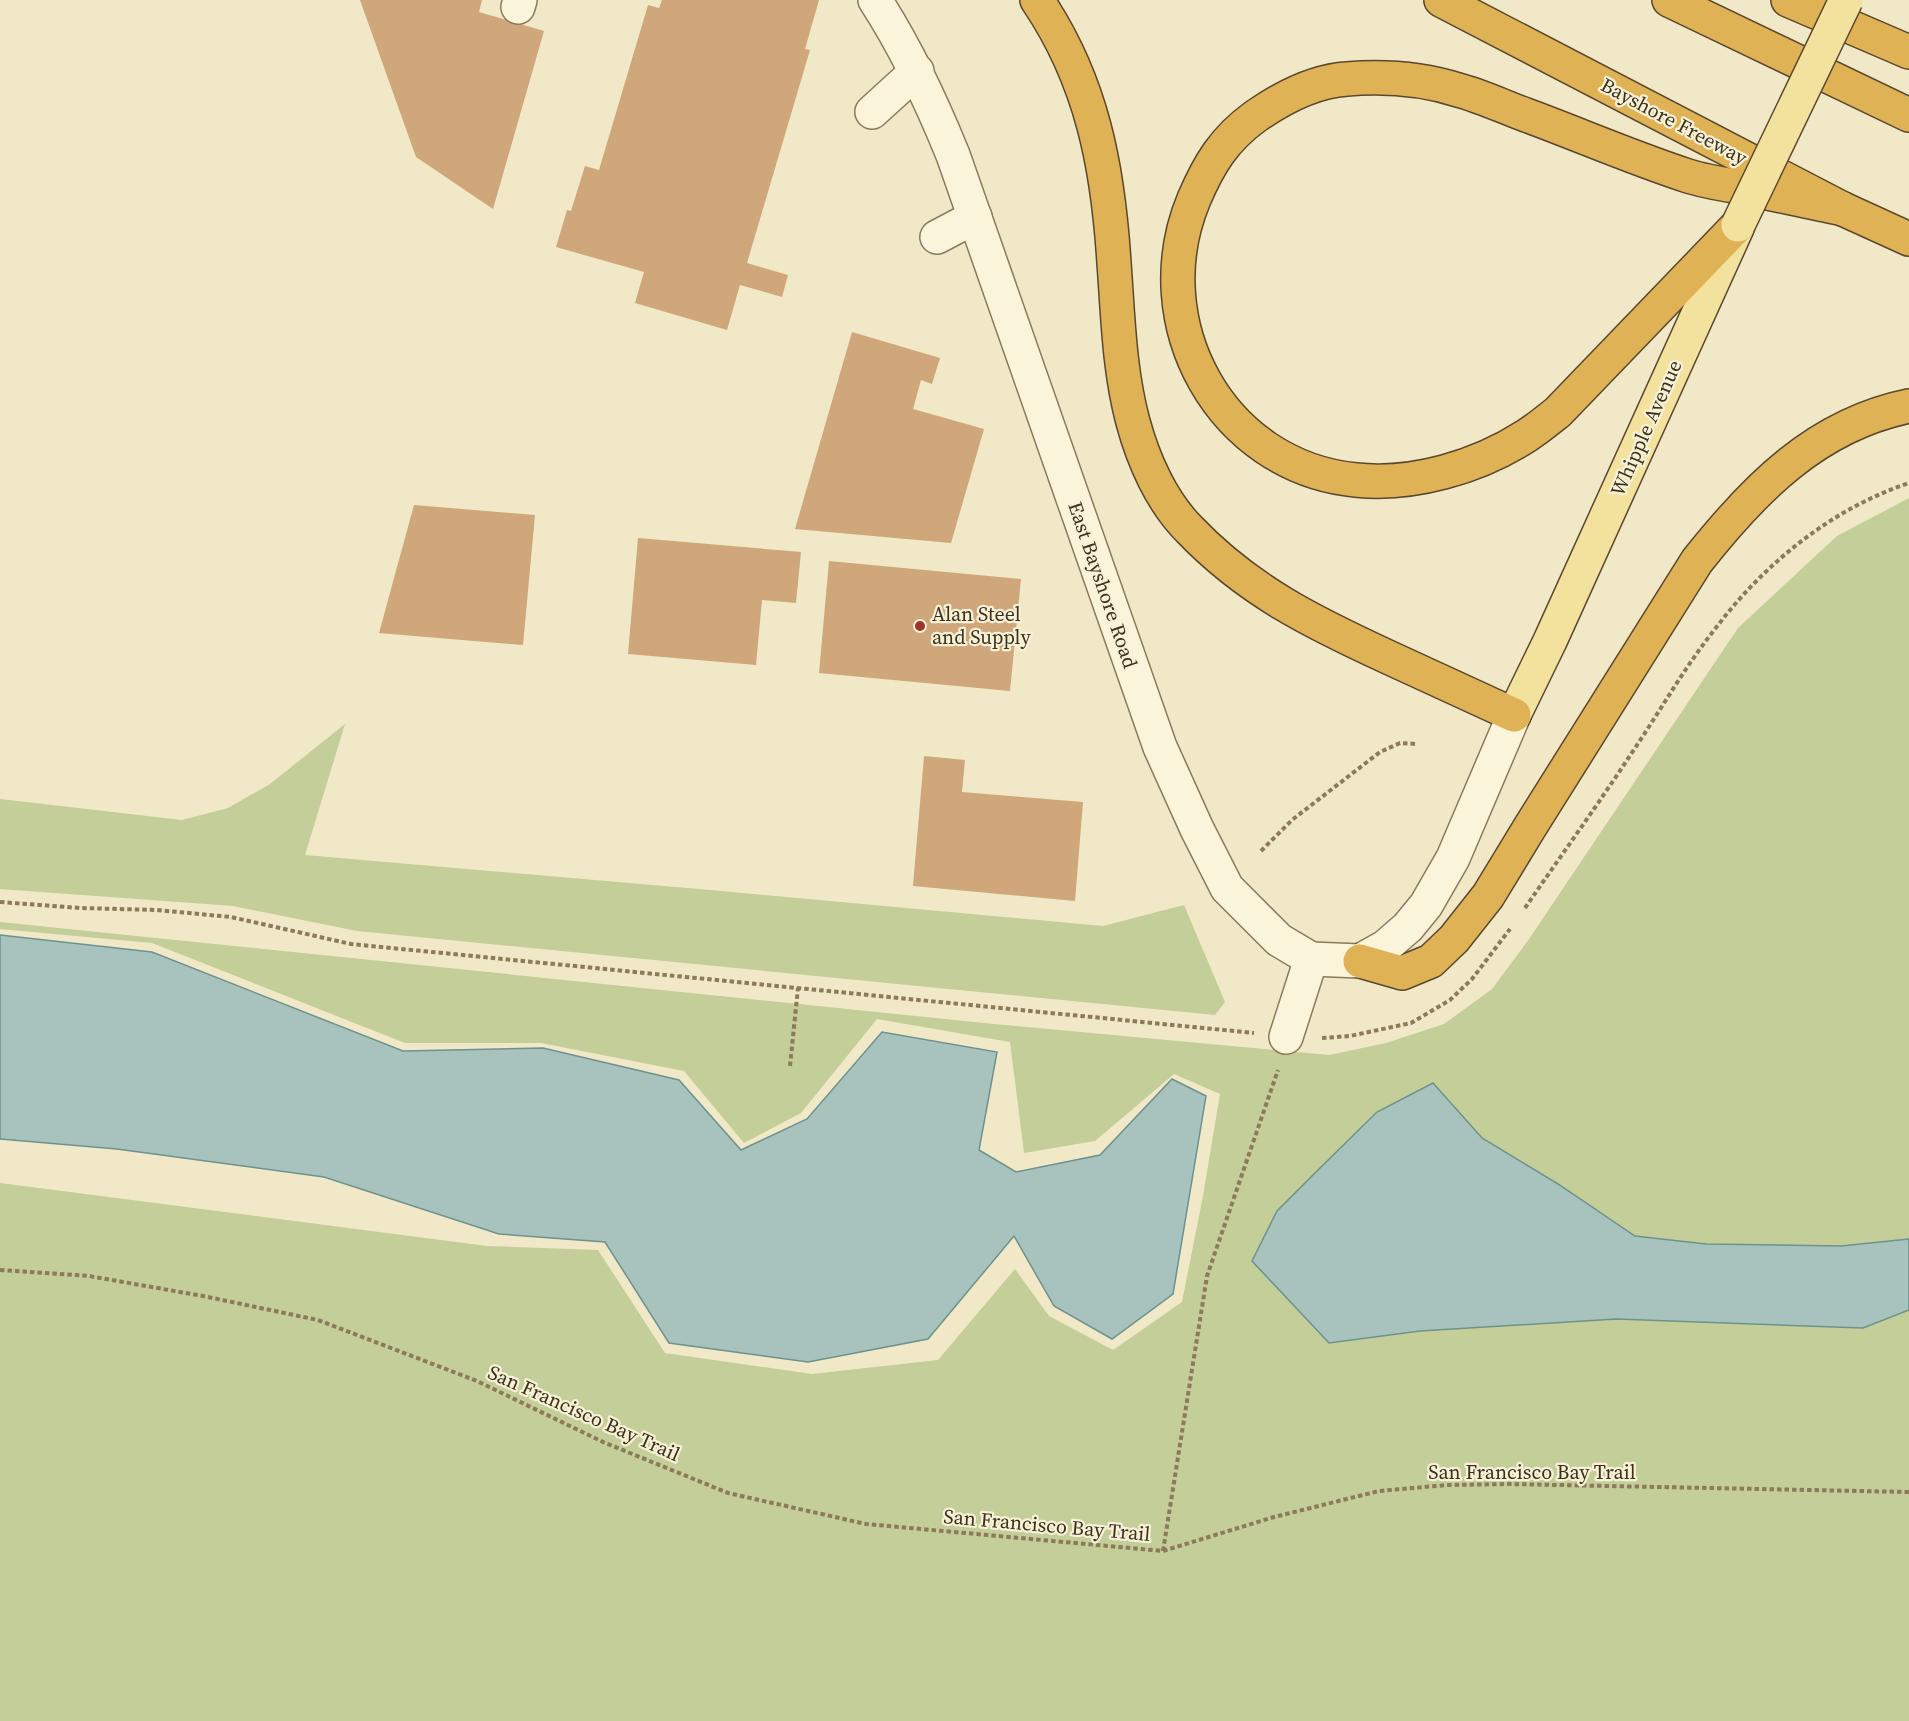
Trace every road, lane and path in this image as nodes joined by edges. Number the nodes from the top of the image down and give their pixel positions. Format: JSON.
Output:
{"nodes":[{"id":1,"x":875,"y":0,"type":"edge"},
{"id":2,"x":1037,"y":0,"type":"edge"},
{"id":3,"x":1441,"y":0,"type":"edge"},
{"id":4,"x":1669,"y":0,"type":"edge"},
{"id":5,"x":1788,"y":0,"type":"edge"},
{"id":6,"x":1846,"y":0,"type":"edge"},
{"id":7,"x":1909,"y":52,"type":"edge"},
{"id":8,"x":917,"y":71,"type":"junction"},
{"id":9,"x":872,"y":112,"type":"dead end"},
{"id":10,"x":1909,"y":115,"type":"edge"},
{"id":11,"x":1843,"y":209,"type":"junction"},
{"id":12,"x":975,"y":217,"type":"junction"},
{"id":13,"x":1738,"y":225,"type":"junction"},
{"id":14,"x":937,"y":237,"type":"dead end"},
{"id":15,"x":1909,"y":239,"type":"edge"},
{"id":16,"x":1909,"y":406,"type":"edge"},
{"id":17,"x":1909,"y":483,"type":"edge"},
{"id":18,"x":1514,"y":715,"type":"junction"},
{"id":19,"x":1417,"y":744,"type":"dead end"},
{"id":20,"x":1261,"y":851,"type":"dead end"},
{"id":21,"x":0,"y":902,"type":"edge"},
{"id":22,"x":1522,"y":911,"type":"dead end"},
{"id":23,"x":1516,"y":920,"type":"dead end"},
{"id":24,"x":1311,"y":959,"type":"junction"},
{"id":25,"x":1360,"y":961,"type":"junction"},
{"id":26,"x":798,"y":988,"type":"junction"},
{"id":27,"x":1286,"y":1037,"type":"junction"},
{"id":28,"x":790,"y":1066,"type":"dead end"},
{"id":29,"x":0,"y":1270,"type":"edge"},
{"id":30,"x":1909,"y":1492,"type":"edge"},
{"id":31,"x":1163,"y":1551,"type":"junction"}],
"edges":[{"from":1,"to":8,"type":"street","name":"East Bayshore Road"},
{"from":2,"to":18,"type":"highway"},
{"from":3,"to":11,"type":"highway","name":"Bayshore Freeway"},
{"from":4,"to":10,"type":"highway"},
{"from":5,"to":7,"type":"highway"},
{"from":6,"to":13,"type":"main road","name":"Whipple Avenue","bridge":true},
{"from":8,"to":9,"type":"street"},
{"from":8,"to":12,"type":"street","name":"East Bayshore Road"},
{"from":11,"to":13,"type":"highway"},
{"from":11,"to":15,"type":"highway","name":"Bayshore Freeway"},
{"from":12,"to":14,"type":"street"},
{"from":12,"to":24,"type":"street","name":"East Bayshore Road"},
{"from":13,"to":18,"type":"main road","name":"Whipple Avenue"},
{"from":16,"to":25,"type":"highway"},
{"from":17,"to":22,"type":"path"},
{"from":18,"to":25,"type":"street","name":"Whipple Avenue"},
{"from":19,"to":20,"type":"path"},
{"from":21,"to":26,"type":"path"},
{"from":23,"to":27,"type":"path"},
{"from":24,"to":25,"type":"street","name":"East Bayshore Road"},
{"from":24,"to":27,"type":"street"},
{"from":26,"to":27,"type":"path"},
{"from":26,"to":28,"type":"path"},
{"from":27,"to":31,"type":"path","name":"San Francisco Bay Trail"},
{"from":29,"to":31,"type":"path","name":"San Francisco Bay Trail"},
{"from":30,"to":31,"type":"path","name":"San Francisco Bay Trail"}]}
